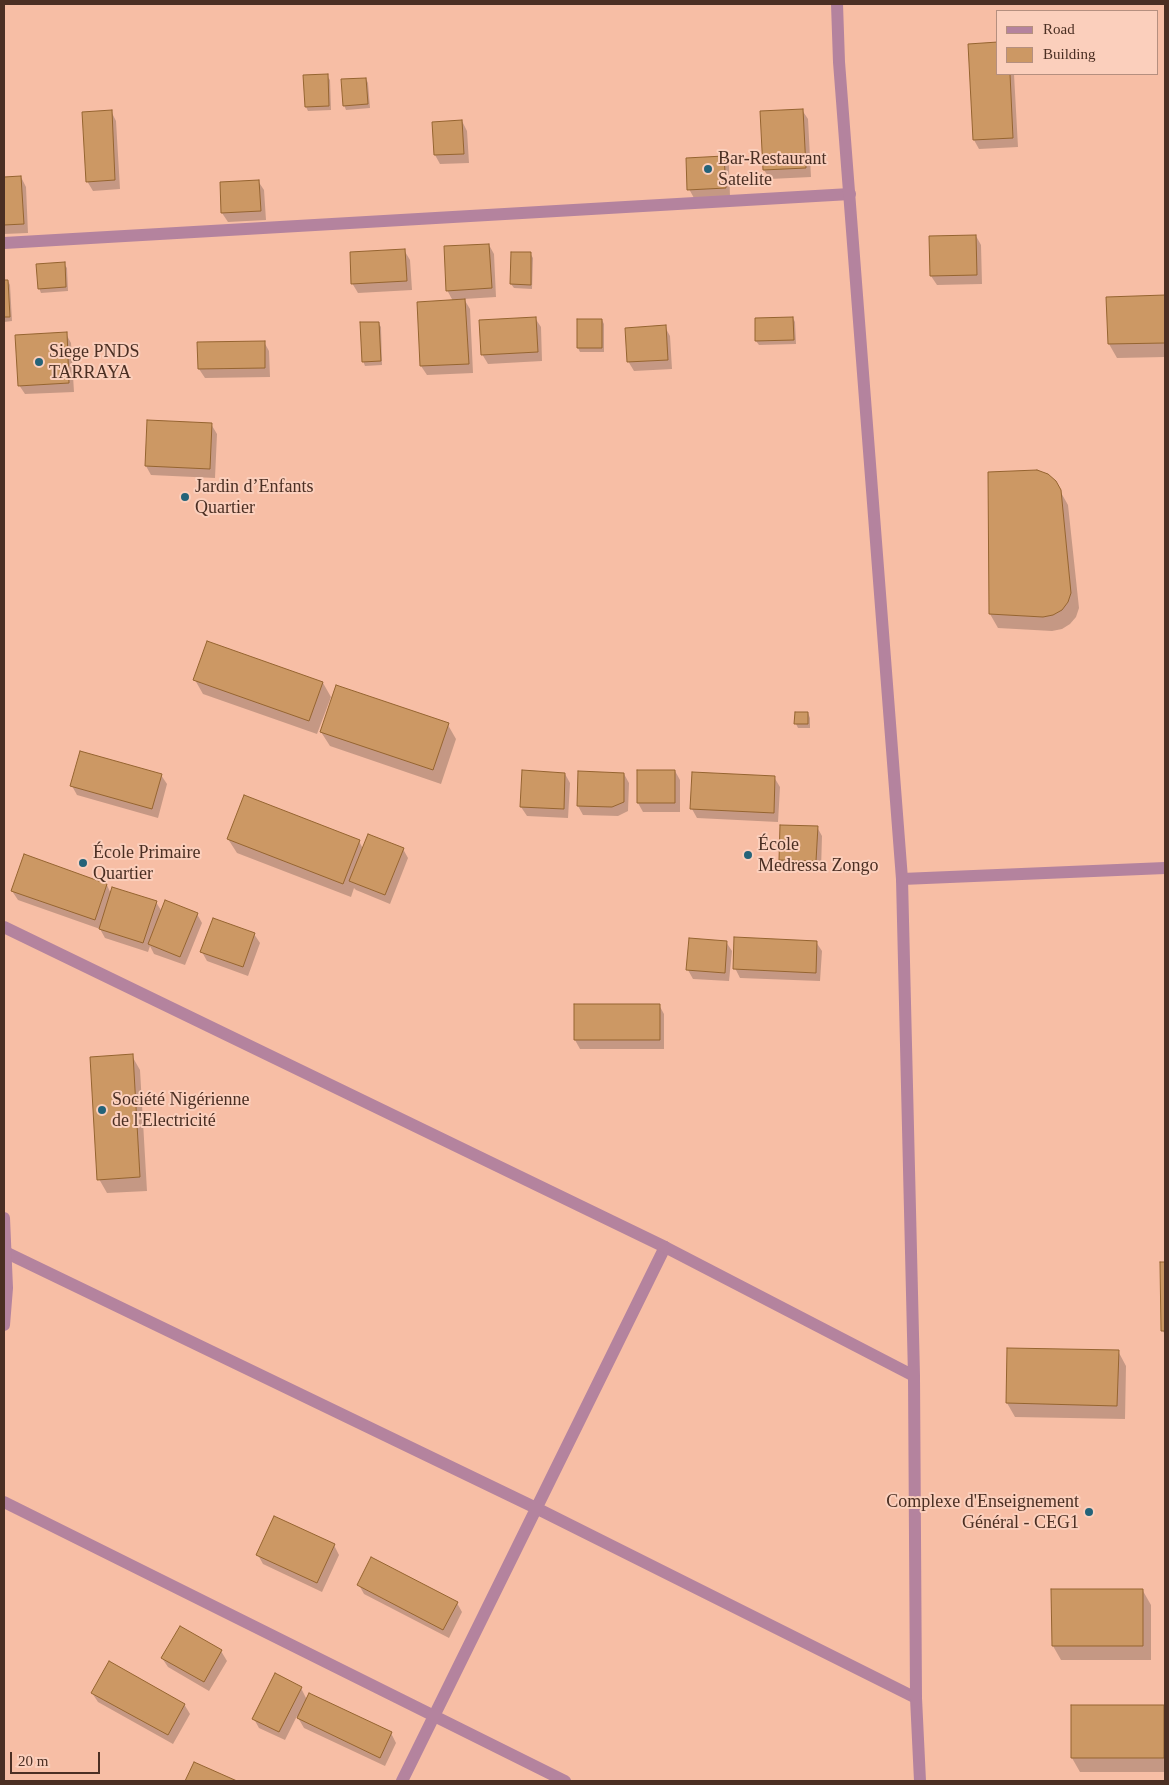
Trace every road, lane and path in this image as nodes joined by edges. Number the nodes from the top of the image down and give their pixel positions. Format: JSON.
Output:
{"nodes":[{"id":1,"x":837,"y":4,"type":"edge"},
{"id":2,"x":850,"y":194,"type":"junction"},
{"id":3,"x":4,"y":243,"type":"edge"},
{"id":4,"x":1165,"y":868,"type":"edge"},
{"id":5,"x":902,"y":879,"type":"junction"},
{"id":6,"x":4,"y":927,"type":"edge"},
{"id":7,"x":4,"y":1218,"type":"edge"},
{"id":8,"x":665,"y":1247,"type":"junction"},
{"id":9,"x":5,"y":1252,"type":"junction"},
{"id":10,"x":4,"y":1325,"type":"edge"},
{"id":11,"x":914,"y":1376,"type":"junction"},
{"id":12,"x":4,"y":1502,"type":"edge"},
{"id":13,"x":536,"y":1508,"type":"junction"},
{"id":14,"x":916,"y":1698,"type":"junction"},
{"id":15,"x":434,"y":1716,"type":"junction"},
{"id":16,"x":402,"y":1781,"type":"edge"},
{"id":17,"x":565,"y":1781,"type":"edge"},
{"id":18,"x":920,"y":1781,"type":"edge"}],
"edges":[{"from":1,"to":2,"type":"street"},
{"from":2,"to":3,"type":"street"},
{"from":2,"to":5,"type":"street"},
{"from":4,"to":5,"type":"street"},
{"from":5,"to":11,"type":"street"},
{"from":6,"to":8,"type":"street"},
{"from":7,"to":9,"type":"street"},
{"from":8,"to":11,"type":"street"},
{"from":8,"to":13,"type":"street"},
{"from":9,"to":10,"type":"street"},
{"from":9,"to":13,"type":"street"},
{"from":11,"to":14,"type":"street"},
{"from":12,"to":15,"type":"street"},
{"from":13,"to":14,"type":"street"},
{"from":13,"to":15,"type":"street"},
{"from":14,"to":18,"type":"street"},
{"from":15,"to":16,"type":"street"},
{"from":15,"to":17,"type":"street"}]}
